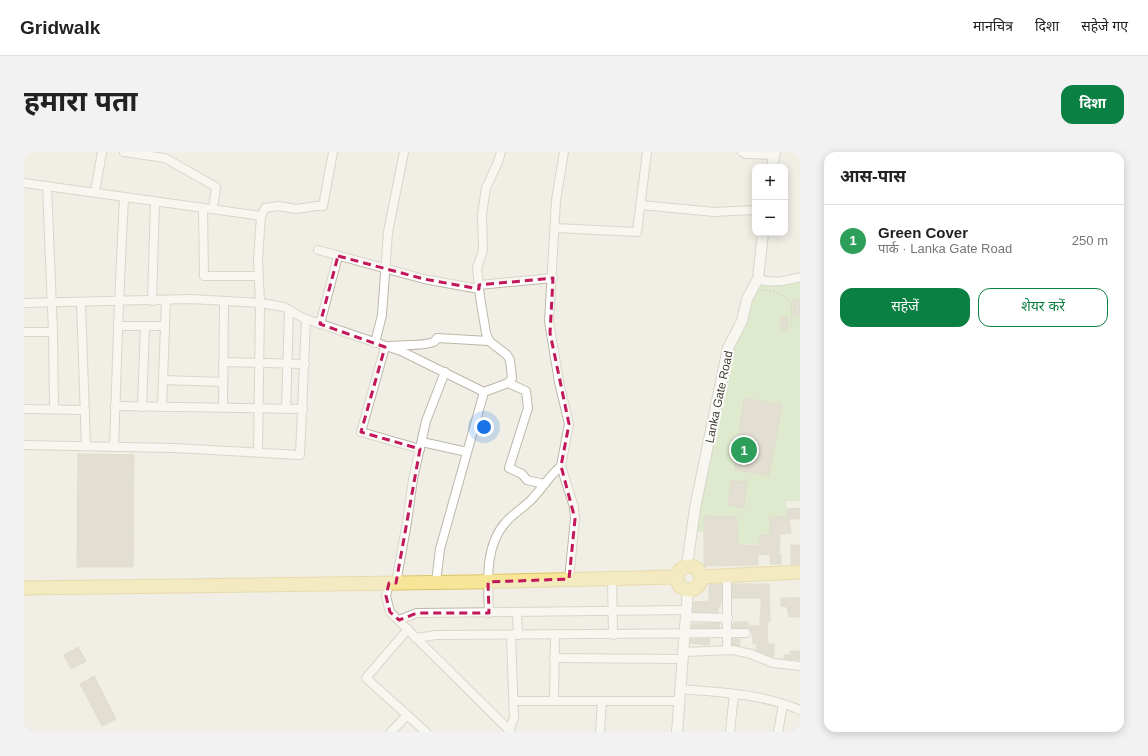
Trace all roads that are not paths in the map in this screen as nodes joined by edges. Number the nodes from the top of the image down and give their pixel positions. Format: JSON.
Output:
{"nodes":[{"id":1,"x":102,"y":152,"type":"edge"},
{"id":2,"x":124,"y":152,"type":"edge"},
{"id":3,"x":333,"y":152,"type":"edge"},
{"id":4,"x":404,"y":152,"type":"edge"},
{"id":5,"x":501,"y":152,"type":"edge"},
{"id":6,"x":564,"y":152,"type":"edge"},
{"id":7,"x":647,"y":152,"type":"edge"},
{"id":8,"x":742,"y":152,"type":"edge"},
{"id":9,"x":775,"y":154,"type":"edge"},
{"id":10,"x":773,"y":164,"type":"edge"},
{"id":11,"x":24,"y":183,"type":"edge"},
{"id":12,"x":47,"y":186,"type":"junction"},
{"id":13,"x":95,"y":192,"type":"junction"},
{"id":14,"x":124,"y":197,"type":"junction"},
{"id":15,"x":155,"y":201,"type":"junction"},
{"id":16,"x":640,"y":205,"type":"junction"},
{"id":17,"x":203,"y":208,"type":"junction"},
{"id":18,"x":213,"y":209,"type":"junction"},
{"id":19,"x":752,"y":210,"type":"edge"},
{"id":20,"x":261,"y":216,"type":"junction"},
{"id":21,"x":555,"y":228,"type":"junction"},
{"id":22,"x":763,"y":236,"type":"edge"},
{"id":23,"x":318,"y":250,"type":"dead end"},
{"id":24,"x":338,"y":256,"type":"junction"},
{"id":25,"x":386,"y":270,"type":"junction"},
{"id":26,"x":259,"y":276,"type":"junction"},
{"id":27,"x":800,"y":277,"type":"edge"},
{"id":28,"x":553,"y":278,"type":"junction"},
{"id":29,"x":756,"y":282,"type":"junction"},
{"id":30,"x":479,"y":287,"type":"junction"},
{"id":31,"x":152,"y":300,"type":"junction"},
{"id":32,"x":166,"y":300,"type":"junction"},
{"id":33,"x":224,"y":301,"type":"junction"},
{"id":34,"x":118,"y":302,"type":"junction"},
{"id":35,"x":260,"y":302,"type":"junction"},
{"id":36,"x":24,"y":303,"type":"edge"},
{"id":37,"x":52,"y":303,"type":"junction"},
{"id":38,"x":81,"y":303,"type":"junction"},
{"id":39,"x":288,"y":310,"type":"junction"},
{"id":40,"x":306,"y":320,"type":"junction"},
{"id":41,"x":320,"y":324,"type":"junction"},
{"id":42,"x":118,"y":326,"type":"junction"},
{"id":43,"x":145,"y":326,"type":"junction"},
{"id":44,"x":165,"y":326,"type":"junction"},
{"id":45,"x":24,"y":332,"type":"edge"},
{"id":46,"x":53,"y":332,"type":"junction"},
{"id":47,"x":489,"y":341,"type":"junction"},
{"id":48,"x":375,"y":343,"type":"junction"},
{"id":49,"x":385,"y":347,"type":"junction"},
{"id":50,"x":223,"y":362,"type":"junction"},
{"id":51,"x":259,"y":362,"type":"junction"},
{"id":52,"x":287,"y":363,"type":"junction"},
{"id":53,"x":305,"y":364,"type":"junction"},
{"id":54,"x":445,"y":372,"type":"junction"},
{"id":55,"x":163,"y":380,"type":"junction"},
{"id":56,"x":223,"y":382,"type":"junction"},
{"id":57,"x":508,"y":383,"type":"junction"},
{"id":58,"x":484,"y":392,"type":"junction"},
{"id":59,"x":115,"y":406,"type":"junction"},
{"id":60,"x":142,"y":407,"type":"junction"},
{"id":61,"x":162,"y":407,"type":"junction"},
{"id":62,"x":223,"y":407,"type":"junction"},
{"id":63,"x":258,"y":408,"type":"junction"},
{"id":64,"x":24,"y":409,"type":"edge"},
{"id":65,"x":54,"y":409,"type":"junction"},
{"id":66,"x":286,"y":409,"type":"junction"},
{"id":67,"x":303,"y":409,"type":"junction"},
{"id":68,"x":85,"y":410,"type":"junction"},
{"id":69,"x":24,"y":445,"type":"edge"},
{"id":70,"x":86,"y":446,"type":"junction"},
{"id":71,"x":421,"y":446,"type":"junction"},
{"id":72,"x":114,"y":447,"type":"junction"},
{"id":73,"x":258,"y":452,"type":"junction"},
{"id":74,"x":467,"y":452,"type":"junction"},
{"id":75,"x":561,"y":466,"type":"junction"},
{"id":76,"x":544,"y":484,"type":"junction"},
{"id":77,"x":687,"y":566,"type":"junction"},
{"id":78,"x":800,"y":572,"type":"edge"},
{"id":79,"x":727,"y":575,"type":"junction"},
{"id":80,"x":676,"y":577,"type":"junction"},
{"id":81,"x":701,"y":577,"type":"junction"},
{"id":82,"x":612,"y":578,"type":"junction"},
{"id":83,"x":569,"y":579,"type":"junction"},
{"id":84,"x":436,"y":582,"type":"junction"},
{"id":85,"x":488,"y":582,"type":"junction"},
{"id":86,"x":392,"y":583,"type":"junction"},
{"id":87,"x":24,"y":588,"type":"edge"},
{"id":88,"x":688,"y":590,"type":"junction"},
{"id":89,"x":517,"y":612,"type":"junction"},
{"id":90,"x":613,"y":612,"type":"junction"},
{"id":91,"x":489,"y":613,"type":"junction"},
{"id":92,"x":686,"y":614,"type":"junction"},
{"id":93,"x":728,"y":618,"type":"junction"},
{"id":94,"x":399,"y":620,"type":"junction"},
{"id":95,"x":408,"y":630,"type":"junction"},
{"id":96,"x":746,"y":633,"type":"dead end"},
{"id":97,"x":685,"y":634,"type":"junction"},
{"id":98,"x":514,"y":635,"type":"junction"},
{"id":99,"x":555,"y":635,"type":"junction"},
{"id":100,"x":614,"y":635,"type":"junction"},
{"id":101,"x":727,"y":635,"type":"junction"},
{"id":102,"x":416,"y":638,"type":"junction"},
{"id":103,"x":727,"y":650,"type":"junction"},
{"id":104,"x":683,"y":655,"type":"junction"},
{"id":105,"x":554,"y":658,"type":"junction"},
{"id":106,"x":800,"y":666,"type":"edge"},
{"id":107,"x":680,"y":689,"type":"junction"},
{"id":108,"x":734,"y":694,"type":"junction"},
{"id":109,"x":514,"y":701,"type":"junction"},
{"id":110,"x":554,"y":701,"type":"junction"},
{"id":111,"x":602,"y":701,"type":"junction"},
{"id":112,"x":679,"y":701,"type":"junction"},
{"id":113,"x":783,"y":704,"type":"junction"},
{"id":114,"x":800,"y":710,"type":"edge"},
{"id":115,"x":407,"y":715,"type":"junction"},
{"id":116,"x":510,"y":731,"type":"edge"},
{"id":117,"x":391,"y":732,"type":"edge"},
{"id":118,"x":426,"y":732,"type":"edge"},
{"id":119,"x":600,"y":732,"type":"edge"},
{"id":120,"x":677,"y":732,"type":"edge"},
{"id":121,"x":730,"y":732,"type":"edge"},
{"id":122,"x":778,"y":732,"type":"edge"}],
"edges":[{"from":1,"to":13,"type":"street"},
{"from":2,"to":18,"type":"street"},
{"from":3,"to":20,"type":"street"},
{"from":4,"to":25,"type":"street"},
{"from":5,"to":30,"type":"street"},
{"from":6,"to":21,"type":"street"},
{"from":7,"to":16,"type":"street"},
{"from":8,"to":9,"type":"street"},
{"from":9,"to":10,"type":"street"},
{"from":11,"to":12,"type":"street"},
{"from":12,"to":13,"type":"street"},
{"from":12,"to":37,"type":"street"},
{"from":13,"to":14,"type":"street"},
{"from":14,"to":15,"type":"street"},
{"from":14,"to":34,"type":"street"},
{"from":15,"to":17,"type":"street"},
{"from":15,"to":31,"type":"street"},
{"from":16,"to":19,"type":"street"},
{"from":16,"to":21,"type":"street"},
{"from":17,"to":18,"type":"street"},
{"from":17,"to":26,"type":"street"},
{"from":18,"to":20,"type":"street"},
{"from":20,"to":26,"type":"street"},
{"from":21,"to":28,"type":"street"},
{"from":22,"to":29,"type":"street","name":"Lanka Gate Road"},
{"from":23,"to":24,"type":"street"},
{"from":24,"to":25,"type":"street"},
{"from":24,"to":41,"type":"street"},
{"from":25,"to":30,"type":"street"},
{"from":25,"to":48,"type":"street"},
{"from":26,"to":35,"type":"street"},
{"from":27,"to":29,"type":"street"},
{"from":28,"to":30,"type":"street"},
{"from":28,"to":75,"type":"street"},
{"from":29,"to":77,"type":"street","name":"Lanka Gate Road"},
{"from":30,"to":47,"type":"street"},
{"from":31,"to":32,"type":"street"},
{"from":31,"to":34,"type":"street"},
{"from":32,"to":33,"type":"street"},
{"from":32,"to":44,"type":"street"},
{"from":33,"to":35,"type":"street"},
{"from":33,"to":50,"type":"street"},
{"from":34,"to":38,"type":"street"},
{"from":34,"to":42,"type":"street"},
{"from":35,"to":39,"type":"street"},
{"from":35,"to":51,"type":"street"},
{"from":36,"to":37,"type":"street"},
{"from":37,"to":38,"type":"street"},
{"from":37,"to":46,"type":"street"},
{"from":38,"to":68,"type":"street"},
{"from":39,"to":40,"type":"street"},
{"from":39,"to":52,"type":"street"},
{"from":40,"to":41,"type":"street"},
{"from":40,"to":53,"type":"street"},
{"from":41,"to":48,"type":"street"},
{"from":42,"to":43,"type":"street"},
{"from":42,"to":59,"type":"street"},
{"from":43,"to":44,"type":"street"},
{"from":43,"to":60,"type":"street"},
{"from":44,"to":55,"type":"street"},
{"from":45,"to":46,"type":"street"},
{"from":46,"to":65,"type":"street"},
{"from":47,"to":49,"type":"street"},
{"from":47,"to":57,"type":"street"},
{"from":48,"to":49,"type":"street"},
{"from":49,"to":54,"type":"street"},
{"from":49,"to":71,"type":"street"},
{"from":50,"to":51,"type":"street"},
{"from":50,"to":56,"type":"street"},
{"from":51,"to":52,"type":"street"},
{"from":51,"to":63,"type":"street"},
{"from":52,"to":53,"type":"street"},
{"from":52,"to":66,"type":"street"},
{"from":53,"to":67,"type":"street"},
{"from":54,"to":58,"type":"street"},
{"from":54,"to":71,"type":"street"},
{"from":55,"to":56,"type":"street"},
{"from":55,"to":61,"type":"street"},
{"from":56,"to":62,"type":"street"},
{"from":57,"to":58,"type":"street"},
{"from":57,"to":76,"type":"street"},
{"from":58,"to":74,"type":"street"},
{"from":59,"to":60,"type":"street"},
{"from":59,"to":72,"type":"street"},
{"from":60,"to":61,"type":"street"},
{"from":61,"to":62,"type":"street"},
{"from":62,"to":63,"type":"street"},
{"from":63,"to":66,"type":"street"},
{"from":63,"to":73,"type":"street"},
{"from":64,"to":65,"type":"street"},
{"from":65,"to":68,"type":"street"},
{"from":66,"to":67,"type":"street"},
{"from":67,"to":73,"type":"street"},
{"from":68,"to":70,"type":"street"},
{"from":69,"to":70,"type":"street"},
{"from":70,"to":72,"type":"street"},
{"from":71,"to":74,"type":"street"},
{"from":71,"to":86,"type":"street"},
{"from":72,"to":73,"type":"street"},
{"from":74,"to":84,"type":"street"},
{"from":75,"to":76,"type":"street"},
{"from":75,"to":83,"type":"street"},
{"from":76,"to":85,"type":"street"},
{"from":77,"to":80,"type":"main road"},
{"from":77,"to":81,"type":"main road"},
{"from":78,"to":79,"type":"main road"},
{"from":79,"to":81,"type":"main road"},
{"from":79,"to":93,"type":"street"},
{"from":80,"to":82,"type":"main road"},
{"from":80,"to":88,"type":"main road"},
{"from":81,"to":88,"type":"main road"},
{"from":82,"to":83,"type":"main road"},
{"from":82,"to":90,"type":"street"},
{"from":83,"to":85,"type":"main road"},
{"from":84,"to":85,"type":"main road"},
{"from":84,"to":86,"type":"main road"},
{"from":85,"to":91,"type":"street"},
{"from":86,"to":87,"type":"main road"},
{"from":86,"to":94,"type":"street"},
{"from":88,"to":92,"type":"street"},
{"from":89,"to":90,"type":"street"},
{"from":89,"to":91,"type":"street"},
{"from":89,"to":98,"type":"street"},
{"from":90,"to":92,"type":"street"},
{"from":90,"to":100,"type":"street"},
{"from":91,"to":94,"type":"street"},
{"from":92,"to":93,"type":"street"},
{"from":92,"to":97,"type":"street"},
{"from":93,"to":101,"type":"street"},
{"from":94,"to":95,"type":"street"},
{"from":95,"to":102,"type":"street"},
{"from":95,"to":115,"type":"street"},
{"from":96,"to":101,"type":"street"},
{"from":97,"to":100,"type":"street"},
{"from":97,"to":101,"type":"street"},
{"from":97,"to":104,"type":"street"},
{"from":98,"to":99,"type":"street"},
{"from":98,"to":102,"type":"street"},
{"from":98,"to":109,"type":"street"},
{"from":99,"to":100,"type":"street"},
{"from":99,"to":105,"type":"street"},
{"from":101,"to":103,"type":"street"},
{"from":102,"to":116,"type":"street"},
{"from":103,"to":104,"type":"street"},
{"from":103,"to":106,"type":"street"},
{"from":104,"to":105,"type":"street"},
{"from":104,"to":107,"type":"street"},
{"from":105,"to":110,"type":"street"},
{"from":107,"to":108,"type":"street"},
{"from":107,"to":112,"type":"street"},
{"from":108,"to":113,"type":"street"},
{"from":108,"to":121,"type":"street"},
{"from":109,"to":110,"type":"street"},
{"from":109,"to":116,"type":"street"},
{"from":110,"to":111,"type":"street"},
{"from":111,"to":112,"type":"street"},
{"from":111,"to":119,"type":"street"},
{"from":112,"to":120,"type":"street"},
{"from":113,"to":114,"type":"street"},
{"from":113,"to":122,"type":"street"},
{"from":115,"to":117,"type":"street"},
{"from":115,"to":118,"type":"street"}]}
